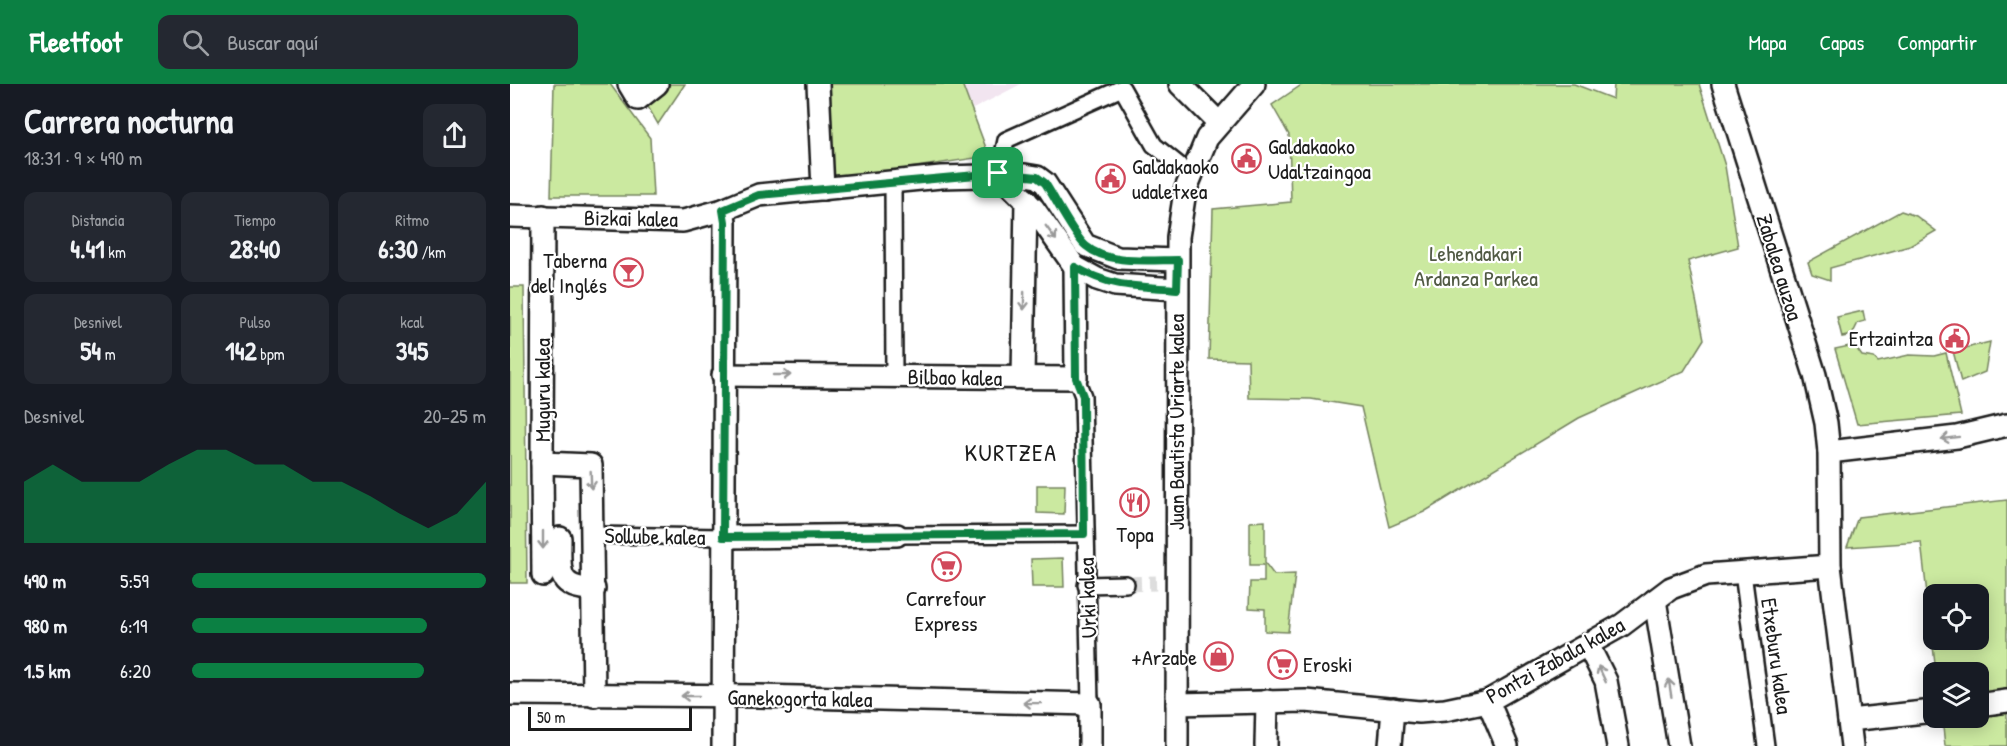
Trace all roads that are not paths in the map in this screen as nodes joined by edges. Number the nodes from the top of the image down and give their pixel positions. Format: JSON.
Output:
{"nodes":[{"id":1,"x":628,"y":84,"type":"edge"},
{"id":2,"x":657,"y":84,"type":"edge"},
{"id":3,"x":818,"y":84,"type":"edge"},
{"id":4,"x":1179,"y":84,"type":"edge"},
{"id":5,"x":1254,"y":84,"type":"edge"},
{"id":6,"x":1723,"y":84,"type":"edge"},
{"id":7,"x":1218,"y":123,"type":"junction"},
{"id":8,"x":1179,"y":165,"type":"dead end"},
{"id":9,"x":1000,"y":168,"type":"junction"},
{"id":10,"x":892,"y":184,"type":"junction"},
{"id":11,"x":823,"y":189,"type":"junction"},
{"id":12,"x":1026,"y":200,"type":"junction"},
{"id":13,"x":723,"y":210,"type":"junction"},
{"id":14,"x":510,"y":216,"type":"edge"},
{"id":15,"x":543,"y":216,"type":"junction"},
{"id":16,"x":1178,"y":260,"type":"junction"},
{"id":17,"x":1075,"y":267,"type":"junction"},
{"id":18,"x":1177,"y":289,"type":"junction"},
{"id":19,"x":723,"y":375,"type":"junction"},
{"id":20,"x":894,"y":375,"type":"junction"},
{"id":21,"x":1023,"y":378,"type":"junction"},
{"id":22,"x":1076,"y":378,"type":"junction"},
{"id":23,"x":2007,"y":425,"type":"edge"},
{"id":24,"x":1829,"y":452,"type":"junction"},
{"id":25,"x":542,"y":463,"type":"junction"},
{"id":26,"x":1084,"y":534,"type":"junction"},
{"id":27,"x":593,"y":535,"type":"junction"},
{"id":28,"x":897,"y":535,"type":"joint"},
{"id":29,"x":723,"y":537,"type":"junction"},
{"id":30,"x":560,"y":538,"type":"dead end"},
{"id":31,"x":1830,"y":566,"type":"junction"},
{"id":32,"x":1743,"y":573,"type":"junction"},
{"id":33,"x":543,"y":575,"type":"dead end"},
{"id":34,"x":1126,"y":584,"type":"tunnel mouth"},
{"id":35,"x":1086,"y":585,"type":"junction"},
{"id":36,"x":594,"y":589,"type":"junction"},
{"id":37,"x":1655,"y":600,"type":"junction"},
{"id":38,"x":1588,"y":645,"type":"junction"},
{"id":39,"x":510,"y":694,"type":"edge"},
{"id":40,"x":594,"y":696,"type":"junction"},
{"id":41,"x":723,"y":696,"type":"junction"},
{"id":42,"x":1267,"y":701,"type":"junction"},
{"id":43,"x":1488,"y":701,"type":"junction"},
{"id":44,"x":2007,"y":701,"type":"edge"},
{"id":45,"x":1989,"y":703,"type":"edge"},
{"id":46,"x":1090,"y":704,"type":"junction"},
{"id":47,"x":1177,"y":704,"type":"junction"},
{"id":48,"x":1393,"y":709,"type":"junction"},
{"id":49,"x":1923,"y":712,"type":"edge"},
{"id":50,"x":1849,"y":720,"type":"junction"},
{"id":51,"x":723,"y":746,"type":"edge"},
{"id":52,"x":1090,"y":746,"type":"edge"},
{"id":53,"x":1177,"y":746,"type":"edge"},
{"id":54,"x":1266,"y":746,"type":"edge"},
{"id":55,"x":1390,"y":746,"type":"edge"},
{"id":56,"x":1507,"y":746,"type":"edge"},
{"id":57,"x":1618,"y":746,"type":"edge"},
{"id":58,"x":1679,"y":746,"type":"edge"},
{"id":59,"x":1766,"y":746,"type":"edge"},
{"id":60,"x":1852,"y":746,"type":"edge"}],
"edges":[{"from":1,"to":2,"type":"street"},
{"from":3,"to":11,"type":"street"},
{"from":4,"to":7,"type":"street"},
{"from":5,"to":7,"type":"street","name":"Juan Bautista Uriarte kalea"},
{"from":6,"to":24,"type":"street","name":"Zabalea auzoa"},
{"from":7,"to":16,"type":"street","name":"Juan Bautista Uriarte kalea"},
{"from":8,"to":9,"type":"street"},
{"from":9,"to":10,"type":"street","name":"Bizkai kalea"},
{"from":9,"to":12,"type":"street"},
{"from":9,"to":16,"type":"street","name":"Bizkai kalea"},
{"from":10,"to":11,"type":"street","name":"Bizkai kalea"},
{"from":10,"to":20,"type":"street"},
{"from":11,"to":13,"type":"street","name":"Bizkai kalea"},
{"from":12,"to":17,"type":"street","one_way":true},
{"from":12,"to":21,"type":"street","one_way":true},
{"from":13,"to":15,"type":"street","name":"Bizkai kalea"},
{"from":13,"to":19,"type":"street"},
{"from":14,"to":15,"type":"street","name":"Bizkai kalea"},
{"from":15,"to":25,"type":"street","name":"Muguru kalea"},
{"from":16,"to":18,"type":"street","name":"Juan Bautista Uriarte kalea"},
{"from":17,"to":18,"type":"street"},
{"from":17,"to":22,"type":"street"},
{"from":18,"to":47,"type":"street","name":"Juan Bautista Uriarte kalea"},
{"from":19,"to":20,"type":"street","name":"Bilbao kalea","one_way":true},
{"from":19,"to":29,"type":"street"},
{"from":20,"to":21,"type":"street","name":"Bilbao kalea"},
{"from":21,"to":22,"type":"street","name":"Bilbao kalea"},
{"from":22,"to":26,"type":"street","name":"Urki kalea"},
{"from":23,"to":24,"type":"street","one_way":true},
{"from":24,"to":31,"type":"street","name":"Zabalea auzoa"},
{"from":25,"to":27,"type":"street","name":"Muguru kalea","one_way":true},
{"from":25,"to":33,"type":"street","one_way":true},
{"from":26,"to":28,"type":"street"},
{"from":26,"to":35,"type":"street","name":"Urki kalea"},
{"from":27,"to":29,"type":"street","name":"Sollube kalea"},
{"from":27,"to":36,"type":"street","name":"Muguru kalea"},
{"from":28,"to":29,"type":"street","name":"Sollube kalea"},
{"from":29,"to":41,"type":"street"},
{"from":30,"to":36,"type":"street"},
{"from":31,"to":32,"type":"street"},
{"from":31,"to":50,"type":"street","name":"Zabalea auzoa"},
{"from":32,"to":37,"type":"street","name":"Pontzi Zabala kalea"},
{"from":32,"to":59,"type":"street","name":"Etxeburu kalea"},
{"from":34,"to":35,"type":"street"},
{"from":35,"to":46,"type":"street","name":"Urki kalea"},
{"from":36,"to":40,"type":"street","name":"Muguru kalea"},
{"from":37,"to":38,"type":"street","name":"Pontzi Zabala kalea"},
{"from":58,"to":37,"type":"street","one_way":true},
{"from":38,"to":43,"type":"street","name":"Pontzi Zabala kalea"},
{"from":57,"to":38,"type":"street","one_way":true},
{"from":39,"to":40,"type":"street","name":"Ganekogorta kalea"},
{"from":41,"to":40,"type":"street","name":"Ganekogorta kalea","one_way":true},
{"from":46,"to":41,"type":"street","name":"Ganekogorta kalea","one_way":true},
{"from":41,"to":51,"type":"street"},
{"from":42,"to":47,"type":"street","name":"Pontzi Zabala kalea"},
{"from":42,"to":48,"type":"street","name":"Pontzi Zabala kalea"},
{"from":42,"to":54,"type":"street"},
{"from":43,"to":48,"type":"street","name":"Pontzi Zabala kalea"},
{"from":43,"to":56,"type":"street"},
{"from":44,"to":45,"type":"street"},
{"from":46,"to":52,"type":"street","name":"Urki kalea"},
{"from":47,"to":53,"type":"street","name":"Juan Bautista Uriarte kalea"},
{"from":48,"to":55,"type":"street"},
{"from":49,"to":50,"type":"street"},
{"from":50,"to":60,"type":"street","name":"Zabalea auzoa"}]}
